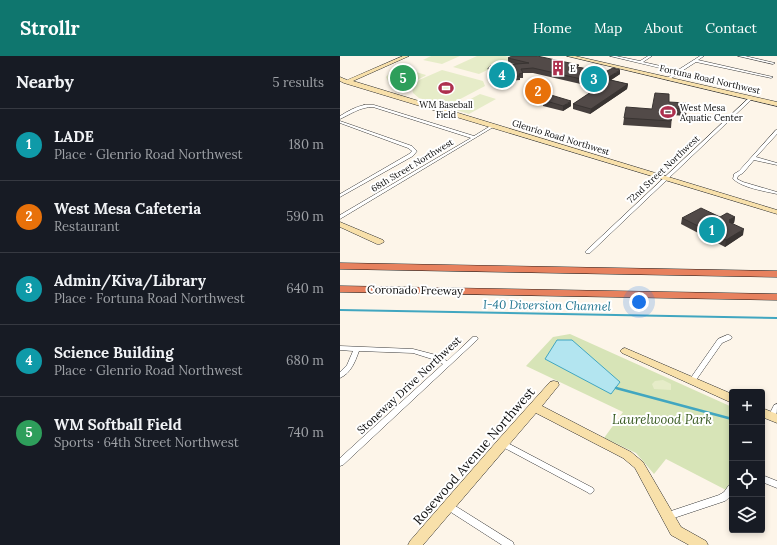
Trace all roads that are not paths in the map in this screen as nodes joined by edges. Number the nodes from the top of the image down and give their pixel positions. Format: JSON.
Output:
{"nodes":[{"id":1,"x":407,"y":56,"type":"edge"},
{"id":2,"x":569,"y":56,"type":"edge"},
{"id":3,"x":612,"y":56,"type":"edge"},
{"id":4,"x":650,"y":56,"type":"edge"},
{"id":5,"x":702,"y":56,"type":"edge"},
{"id":6,"x":740,"y":56,"type":"edge"},
{"id":7,"x":696,"y":61,"type":"junction"},
{"id":8,"x":640,"y":62,"type":"junction"},
{"id":9,"x":773,"y":63,"type":"dead end"},
{"id":10,"x":681,"y":72,"type":"junction"},
{"id":11,"x":770,"y":76,"type":"dead end"},
{"id":12,"x":340,"y":79,"type":"edge"},
{"id":13,"x":670,"y":80,"type":"junction"},
{"id":14,"x":347,"y":81,"type":"junction"},
{"id":15,"x":340,"y":84,"type":"edge"},
{"id":16,"x":751,"y":98,"type":"junction"},
{"id":17,"x":777,"y":104,"type":"edge"},
{"id":18,"x":340,"y":118,"type":"edge"},
{"id":19,"x":340,"y":122,"type":"edge"},
{"id":20,"x":492,"y":126,"type":"junction"},
{"id":21,"x":777,"y":131,"type":"edge"},
{"id":22,"x":473,"y":137,"type":"junction"},
{"id":23,"x":771,"y":137,"type":"junction"},
{"id":24,"x":777,"y":139,"type":"edge"},
{"id":25,"x":753,"y":158,"type":"junction"},
{"id":26,"x":777,"y":164,"type":"edge"},
{"id":27,"x":664,"y":178,"type":"junction"},
{"id":28,"x":777,"y":193,"type":"edge"},
{"id":29,"x":340,"y":196,"type":"edge"},
{"id":30,"x":777,"y":212,"type":"edge"},
{"id":31,"x":340,"y":217,"type":"edge"},
{"id":32,"x":340,"y":224,"type":"edge"},
{"id":33,"x":380,"y":242,"type":"dead end"},
{"id":34,"x":588,"y":252,"type":"dead end"},
{"id":35,"x":340,"y":266,"type":"edge"},
{"id":36,"x":777,"y":274,"type":"edge"},
{"id":37,"x":340,"y":289,"type":"edge"},
{"id":38,"x":777,"y":297,"type":"edge"},
{"id":39,"x":729,"y":337,"type":"dead end"},
{"id":40,"x":475,"y":339,"type":"dead end"},
{"id":41,"x":340,"y":348,"type":"edge"},
{"id":42,"x":357,"y":349,"type":"junction"},
{"id":43,"x":625,"y":351,"type":"dead end"},
{"id":44,"x":448,"y":364,"type":"junction"},
{"id":45,"x":340,"y":376,"type":"edge"},
{"id":46,"x":692,"y":381,"type":"junction"},
{"id":47,"x":554,"y":385,"type":"dead end"},
{"id":48,"x":729,"y":398,"type":"edge"},
{"id":49,"x":534,"y":407,"type":"junction"},
{"id":50,"x":502,"y":443,"type":"junction"},
{"id":51,"x":340,"y":463,"type":"edge"},
{"id":52,"x":765,"y":479,"type":"edge"},
{"id":53,"x":777,"y":485,"type":"edge"},
{"id":54,"x":590,"y":490,"type":"dead end"},
{"id":55,"x":729,"y":493,"type":"edge"},
{"id":56,"x":449,"y":506,"type":"junction"},
{"id":57,"x":668,"y":516,"type":"junction"},
{"id":58,"x":415,"y":545,"type":"edge"},
{"id":59,"x":510,"y":545,"type":"edge"},
{"id":60,"x":701,"y":545,"type":"edge"}],
"edges":[{"from":1,"to":14,"type":"street"},
{"from":2,"to":13,"type":"street","name":"Fortuna Road Northwest"},
{"from":3,"to":8,"type":"street"},
{"from":4,"to":8,"type":"street"},
{"from":5,"to":7,"type":"street"},
{"from":6,"to":9,"type":"street"},
{"from":7,"to":10,"type":"street"},
{"from":7,"to":11,"type":"street"},
{"from":8,"to":10,"type":"street"},
{"from":10,"to":13,"type":"street"},
{"from":12,"to":14,"type":"street","name":"Glenrio Road Northwest"},
{"from":13,"to":16,"type":"street","name":"Fortuna Road Northwest"},
{"from":14,"to":15,"type":"street"},
{"from":14,"to":20,"type":"street","name":"Glenrio Road Northwest"},
{"from":16,"to":17,"type":"street","name":"Fortuna Road Northwest"},
{"from":16,"to":27,"type":"street","name":"72nd Street Northwest"},
{"from":18,"to":22,"type":"street"},
{"from":19,"to":29,"type":"street"},
{"from":20,"to":22,"type":"street","name":"68th Street Northwest"},
{"from":20,"to":27,"type":"street","name":"Glenrio Road Northwest"},
{"from":21,"to":23,"type":"street"},
{"from":22,"to":31,"type":"street","name":"68th Street Northwest"},
{"from":23,"to":24,"type":"street"},
{"from":23,"to":25,"type":"street"},
{"from":25,"to":26,"type":"street"},
{"from":25,"to":28,"type":"street"},
{"from":27,"to":30,"type":"street","name":"Glenrio Road Northwest"},
{"from":27,"to":34,"type":"street","name":"72nd Street Northwest"},
{"from":32,"to":33,"type":"street"},
{"from":35,"to":36,"type":"highway","name":"Coronado Freeway"},
{"from":37,"to":38,"type":"highway","name":"Coronado Freeway"},
{"from":39,"to":46,"type":"street"},
{"from":40,"to":44,"type":"street","name":"Stoneway Drive Northwest"},
{"from":41,"to":42,"type":"street"},
{"from":42,"to":44,"type":"street"},
{"from":42,"to":45,"type":"street"},
{"from":43,"to":46,"type":"street"},
{"from":44,"to":51,"type":"street","name":"Stoneway Drive Northwest"},
{"from":46,"to":48,"type":"street"},
{"from":47,"to":49,"type":"street","name":"Rosewood Avenue Northwest"},
{"from":49,"to":50,"type":"street","name":"Rosewood Avenue Northwest"},
{"from":49,"to":57,"type":"street"},
{"from":50,"to":54,"type":"street"},
{"from":50,"to":56,"type":"street","name":"Rosewood Avenue Northwest"},
{"from":52,"to":53,"type":"street"},
{"from":55,"to":57,"type":"street"},
{"from":56,"to":58,"type":"street","name":"Rosewood Avenue Northwest"},
{"from":56,"to":59,"type":"street"},
{"from":57,"to":60,"type":"street"}]}
